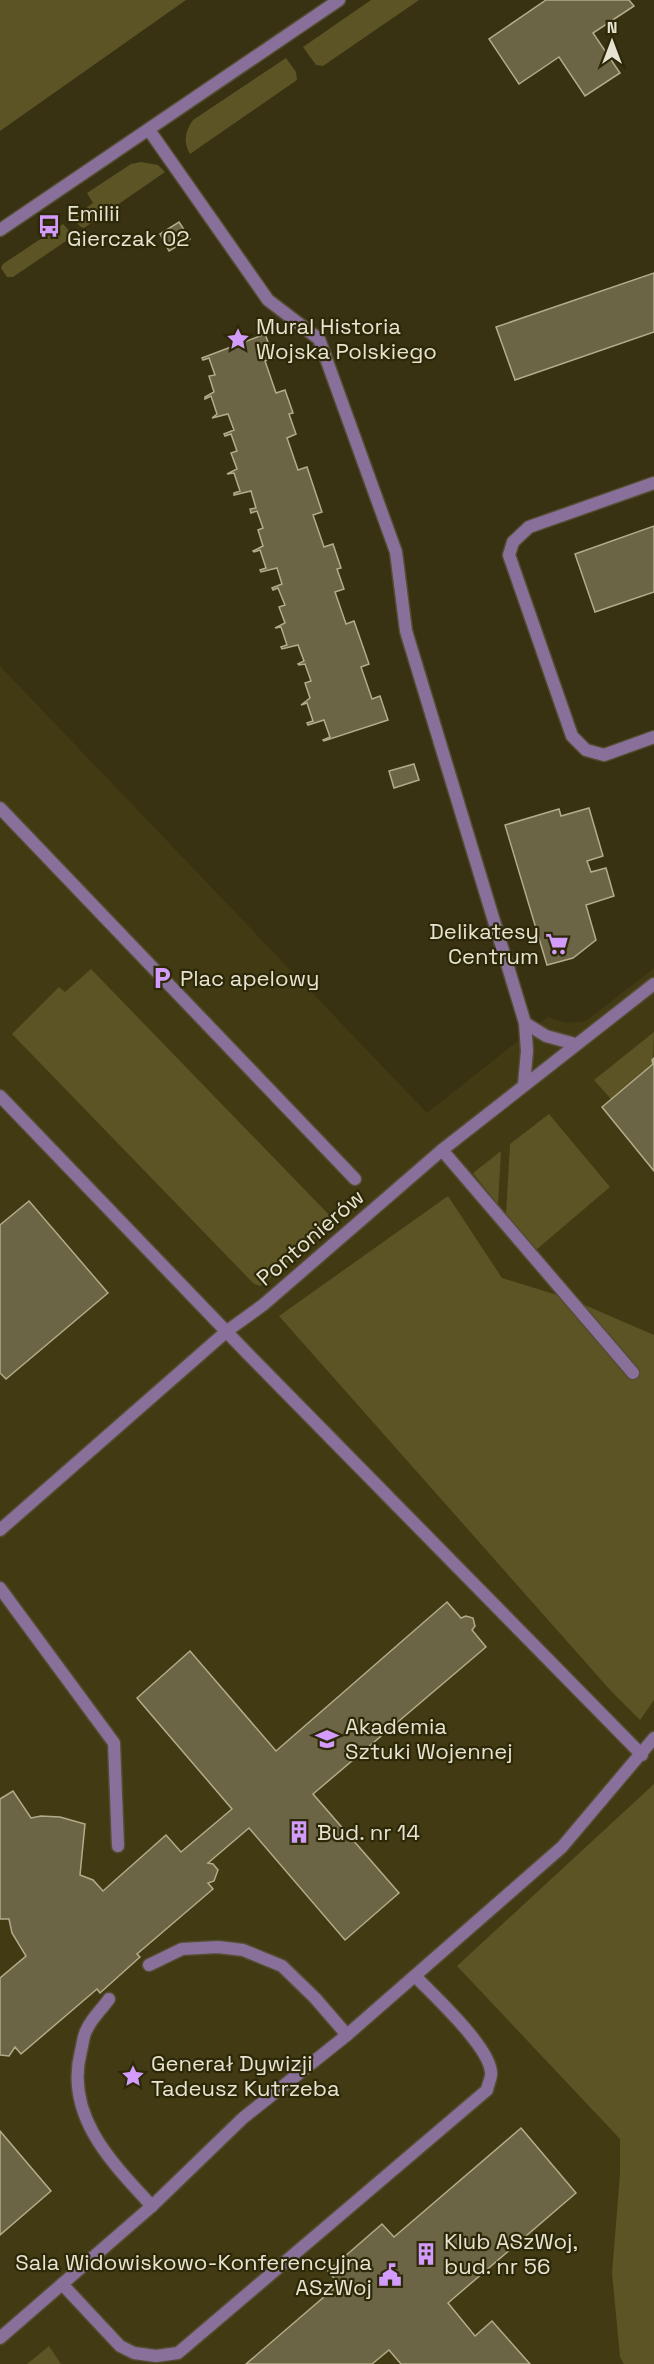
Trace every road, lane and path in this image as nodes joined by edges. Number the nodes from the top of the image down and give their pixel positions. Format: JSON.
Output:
{"nodes":[{"id":1,"x":339,"y":0,"type":"edge"},
{"id":2,"x":148,"y":130,"type":"junction"},
{"id":3,"x":0,"y":230,"type":"edge"},
{"id":4,"x":654,"y":483,"type":"edge"},
{"id":5,"x":654,"y":737,"type":"edge"},
{"id":6,"x":0,"y":808,"type":"edge"},
{"id":7,"x":654,"y":984,"type":"edge"},
{"id":8,"x":525,"y":1023,"type":"junction"},
{"id":9,"x":575,"y":1044,"type":"junction"},
{"id":10,"x":524,"y":1084,"type":"junction"},
{"id":11,"x":0,"y":1096,"type":"edge"},
{"id":12,"x":442,"y":1150,"type":"junction"},
{"id":13,"x":355,"y":1179,"type":"dead end"},
{"id":14,"x":227,"y":1332,"type":"junction"},
{"id":15,"x":633,"y":1373,"type":"dead end"},
{"id":16,"x":0,"y":1530,"type":"edge"},
{"id":17,"x":0,"y":1588,"type":"edge"},
{"id":18,"x":654,"y":1738,"type":"edge"},
{"id":19,"x":642,"y":1755,"type":"junction"},
{"id":20,"x":118,"y":1846,"type":"dead end"},
{"id":21,"x":149,"y":1965,"type":"dead end"},
{"id":22,"x":415,"y":1976,"type":"junction"},
{"id":23,"x":109,"y":1999,"type":"dead end"},
{"id":24,"x":347,"y":2035,"type":"junction"},
{"id":25,"x":152,"y":2206,"type":"junction"},
{"id":26,"x":62,"y":2284,"type":"junction"},
{"id":27,"x":0,"y":2338,"type":"edge"}],
"edges":[{"from":1,"to":2,"type":"street"},
{"from":2,"to":3,"type":"street"},
{"from":2,"to":8,"type":"street"},
{"from":4,"to":5,"type":"street"},
{"from":6,"to":13,"type":"street"},
{"from":7,"to":9,"type":"street","name":"Pontonierów"},
{"from":8,"to":9,"type":"street"},
{"from":8,"to":10,"type":"street"},
{"from":9,"to":10,"type":"street","name":"Pontonierów"},
{"from":10,"to":12,"type":"street","name":"Pontonierów"},
{"from":11,"to":14,"type":"street"},
{"from":12,"to":14,"type":"street","name":"Pontonierów"},
{"from":12,"to":15,"type":"street"},
{"from":14,"to":16,"type":"street","name":"Pontonierów"},
{"from":14,"to":19,"type":"street"},
{"from":17,"to":20,"type":"street"},
{"from":18,"to":19,"type":"street"},
{"from":19,"to":22,"type":"street"},
{"from":21,"to":24,"type":"street"},
{"from":22,"to":24,"type":"street"},
{"from":22,"to":26,"type":"street"},
{"from":23,"to":25,"type":"street"},
{"from":24,"to":25,"type":"street"},
{"from":25,"to":26,"type":"street"},
{"from":26,"to":27,"type":"street"}]}
